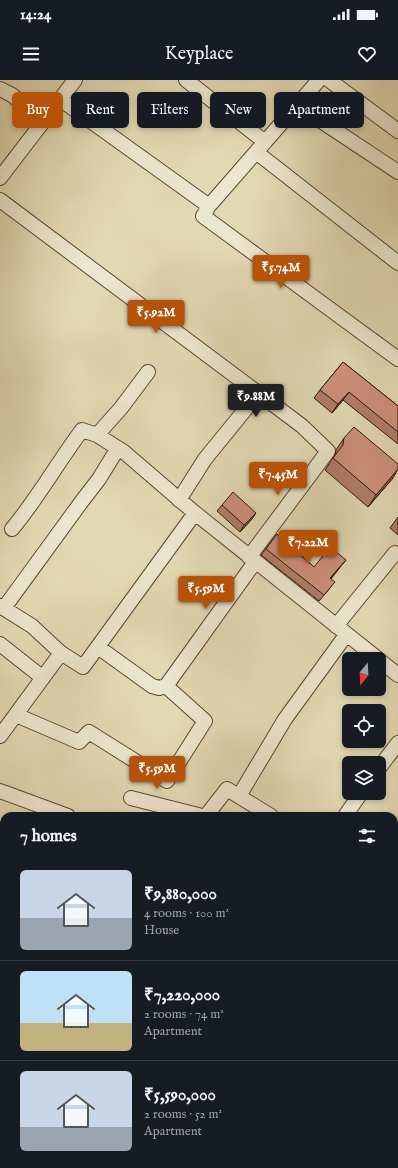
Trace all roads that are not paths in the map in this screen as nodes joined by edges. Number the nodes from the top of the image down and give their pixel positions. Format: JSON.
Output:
{"nodes":[{"id":1,"x":75,"y":80,"type":"edge"},
{"id":2,"x":186,"y":80,"type":"edge"},
{"id":3,"x":319,"y":80,"type":"edge"},
{"id":4,"x":329,"y":80,"type":"edge"},
{"id":5,"x":0,"y":89,"type":"edge"},
{"id":6,"x":309,"y":92,"type":"edge"},
{"id":7,"x":12,"y":95,"type":"edge"},
{"id":8,"x":63,"y":95,"type":"edge"},
{"id":9,"x":63,"y":101,"type":"edge"},
{"id":10,"x":37,"y":128,"type":"edge"},
{"id":11,"x":277,"y":128,"type":"edge"},
{"id":12,"x":332,"y":128,"type":"edge"},
{"id":13,"x":398,"y":131,"type":"edge"},
{"id":14,"x":265,"y":142,"type":"junction"},
{"id":15,"x":256,"y":152,"type":"junction"},
{"id":16,"x":5,"y":162,"type":"edge"},
{"id":17,"x":398,"y":172,"type":"edge"},
{"id":18,"x":0,"y":178,"type":"edge"},
{"id":19,"x":0,"y":200,"type":"edge"},
{"id":20,"x":208,"y":206,"type":"junction"},
{"id":21,"x":398,"y":263,"type":"edge"},
{"id":22,"x":398,"y":359,"type":"edge"},
{"id":23,"x":148,"y":372,"type":"dead end"},
{"id":24,"x":258,"y":394,"type":"junction"},
{"id":25,"x":97,"y":435,"type":"junction"},
{"id":26,"x":118,"y":448,"type":"junction"},
{"id":27,"x":179,"y":500,"type":"junction"},
{"id":28,"x":195,"y":514,"type":"junction"},
{"id":29,"x":12,"y":529,"type":"dead end"},
{"id":30,"x":395,"y":553,"type":"dead end"},
{"id":31,"x":252,"y":560,"type":"junction"},
{"id":32,"x":2,"y":607,"type":"edge"},
{"id":33,"x":341,"y":630,"type":"junction"},
{"id":34,"x":0,"y":644,"type":"edge"},
{"id":35,"x":98,"y":646,"type":"junction"},
{"id":36,"x":368,"y":652,"type":"edge"},
{"id":37,"x":61,"y":653,"type":"junction"},
{"id":38,"x":386,"y":666,"type":"edge"},
{"id":39,"x":398,"y":674,"type":"edge"},
{"id":40,"x":43,"y":678,"type":"junction"},
{"id":41,"x":166,"y":686,"type":"junction"},
{"id":42,"x":16,"y":715,"type":"junction"},
{"id":43,"x":0,"y":736,"type":"edge"},
{"id":44,"x":398,"y":743,"type":"edge"},
{"id":45,"x":386,"y":759,"type":"edge"},
{"id":46,"x":0,"y":791,"type":"edge"},
{"id":47,"x":239,"y":796,"type":"junction"},
{"id":48,"x":131,"y":798,"type":"dead end"},
{"id":49,"x":356,"y":800,"type":"edge"},
{"id":50,"x":57,"y":812,"type":"edge"},
{"id":51,"x":186,"y":812,"type":"edge"},
{"id":52,"x":209,"y":812,"type":"edge"},
{"id":53,"x":265,"y":812,"type":"edge"},
{"id":54,"x":348,"y":812,"type":"edge"}],
"edges":[{"from":1,"to":8,"type":"street"},
{"from":2,"to":14,"type":"street"},
{"from":3,"to":6,"type":"street"},
{"from":4,"to":13,"type":"street"},
{"from":5,"to":7,"type":"street"},
{"from":9,"to":20,"type":"street"},
{"from":10,"to":16,"type":"street"},
{"from":11,"to":14,"type":"street"},
{"from":12,"to":17,"type":"street"},
{"from":14,"to":15,"type":"street"},
{"from":15,"to":20,"type":"street"},
{"from":15,"to":21,"type":"street"},
{"from":16,"to":18,"type":"street"},
{"from":19,"to":24,"type":"street"},
{"from":20,"to":22,"type":"street"},
{"from":23,"to":25,"type":"street"},
{"from":24,"to":27,"type":"street"},
{"from":24,"to":31,"type":"street"},
{"from":25,"to":26,"type":"street"},
{"from":25,"to":29,"type":"street"},
{"from":26,"to":27,"type":"street"},
{"from":26,"to":32,"type":"street"},
{"from":27,"to":28,"type":"street"},
{"from":28,"to":31,"type":"street"},
{"from":28,"to":35,"type":"street"},
{"from":30,"to":33,"type":"street"},
{"from":31,"to":33,"type":"street"},
{"from":31,"to":41,"type":"street"},
{"from":32,"to":37,"type":"street"},
{"from":33,"to":36,"type":"street"},
{"from":33,"to":47,"type":"street"},
{"from":34,"to":40,"type":"street"},
{"from":35,"to":37,"type":"street"},
{"from":35,"to":41,"type":"street"},
{"from":37,"to":40,"type":"street"},
{"from":38,"to":39,"type":"street"},
{"from":40,"to":42,"type":"street"},
{"from":41,"to":42,"type":"street"},
{"from":42,"to":43,"type":"street"},
{"from":44,"to":45,"type":"street"},
{"from":46,"to":50,"type":"street"},
{"from":47,"to":52,"type":"street"},
{"from":47,"to":53,"type":"street"},
{"from":48,"to":51,"type":"street"},
{"from":49,"to":54,"type":"street"}]}
